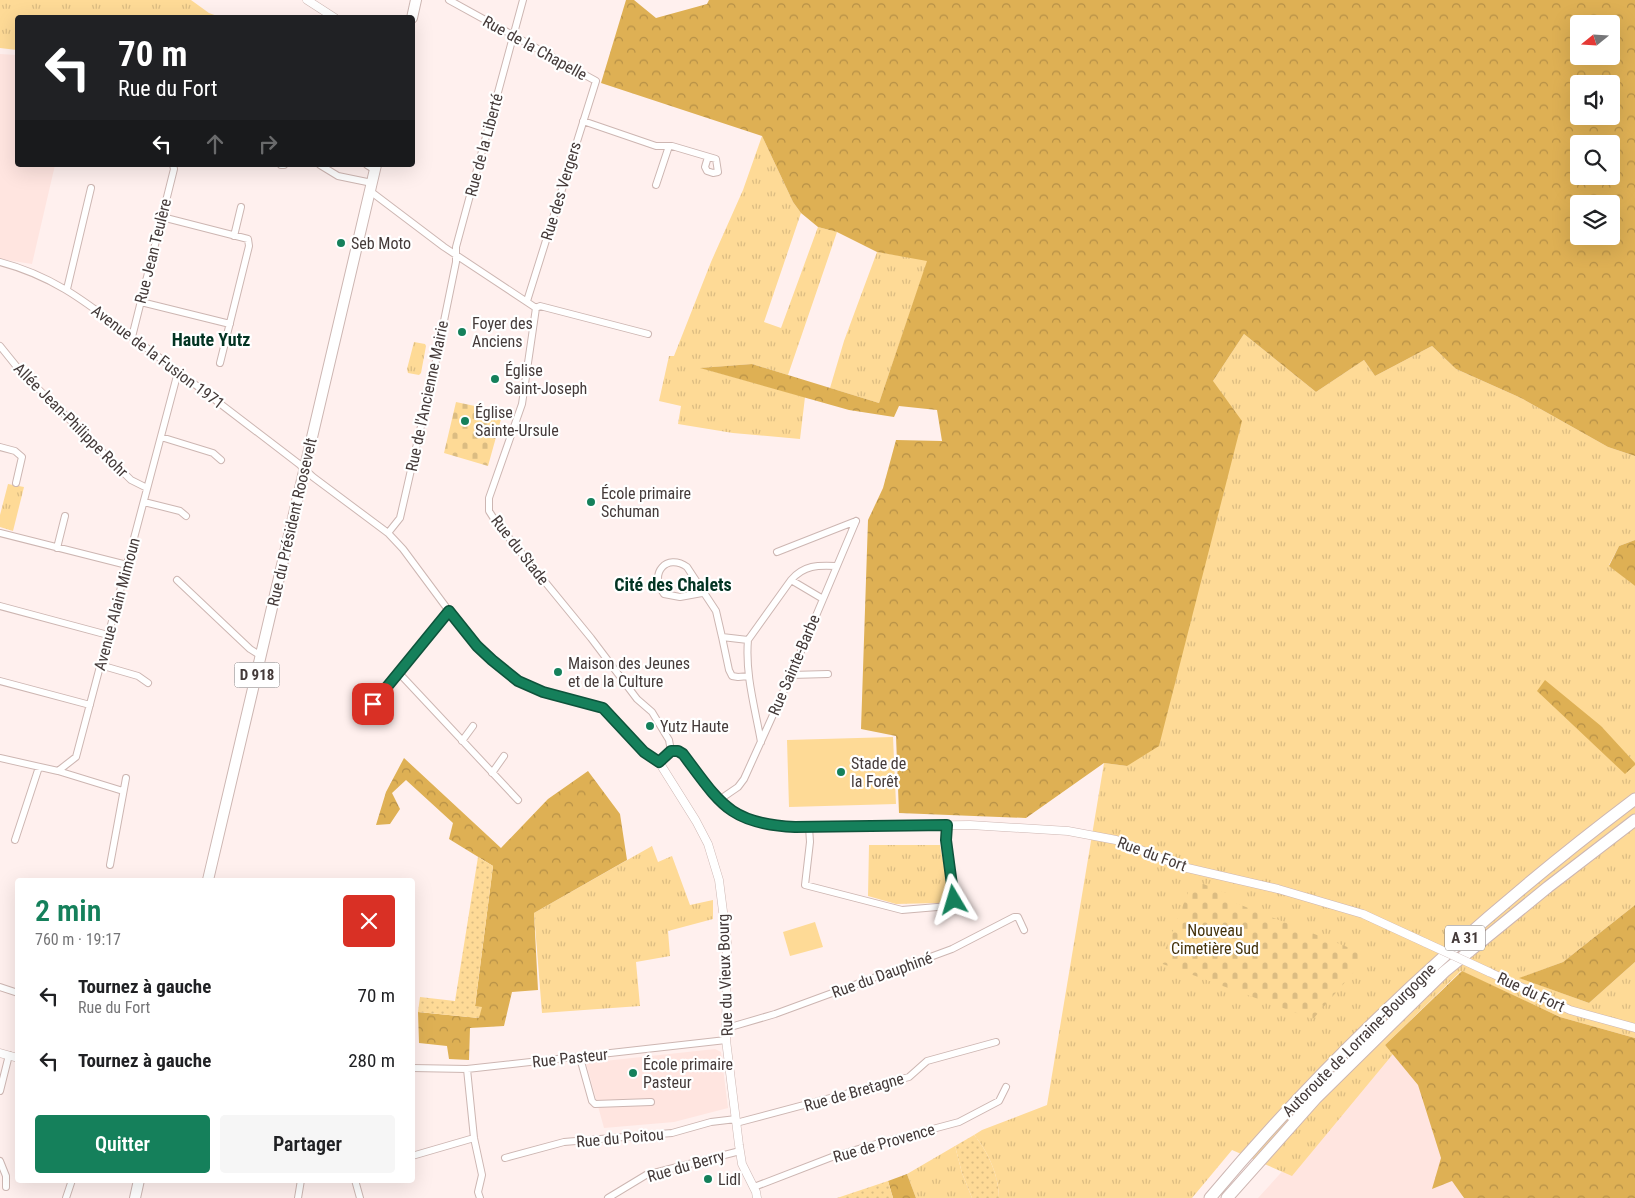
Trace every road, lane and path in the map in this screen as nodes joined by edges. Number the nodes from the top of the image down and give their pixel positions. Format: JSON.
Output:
{"nodes":[{"id":1,"x":307,"y":0,"type":"edge"},
{"id":2,"x":416,"y":0,"type":"edge"},
{"id":3,"x":449,"y":0,"type":"edge"},
{"id":4,"x":523,"y":0,"type":"edge"},
{"id":5,"x":330,"y":15,"type":"edge"},
{"id":6,"x":413,"y":15,"type":"edge"},
{"id":7,"x":513,"y":36,"type":"junction"},
{"id":8,"x":596,"y":81,"type":"joint"},
{"id":9,"x":583,"y":121,"type":"junction"},
{"id":10,"x":669,"y":146,"type":"junction"},
{"id":11,"x":708,"y":157,"type":"dead end"},
{"id":12,"x":174,"y":167,"type":"edge"},
{"id":13,"x":323,"y":167,"type":"edge"},
{"id":14,"x":373,"y":167,"type":"edge"},
{"id":15,"x":656,"y":185,"type":"dead end"},
{"id":16,"x":371,"y":187,"type":"junction"},
{"id":17,"x":91,"y":188,"type":"dead end"},
{"id":18,"x":241,"y":207,"type":"dead end"},
{"id":19,"x":162,"y":217,"type":"junction"},
{"id":20,"x":234,"y":236,"type":"junction"},
{"id":21,"x":455,"y":254,"type":"junction"},
{"id":22,"x":0,"y":262,"type":"edge"},
{"id":23,"x":67,"y":289,"type":"junction"},
{"id":24,"x":527,"y":301,"type":"junction"},
{"id":25,"x":141,"y":302,"type":"junction"},
{"id":26,"x":536,"y":308,"type":"junction"},
{"id":27,"x":230,"y":324,"type":"junction"},
{"id":28,"x":648,"y":334,"type":"dead end"},
{"id":29,"x":132,"y":338,"type":"junction"},
{"id":30,"x":0,"y":346,"type":"edge"},
{"id":31,"x":220,"y":363,"type":"dead end"},
{"id":32,"x":178,"y":372,"type":"junction"},
{"id":33,"x":161,"y":437,"type":"junction"},
{"id":34,"x":0,"y":448,"type":"edge"},
{"id":35,"x":221,"y":460,"type":"dead end"},
{"id":36,"x":305,"y":470,"type":"junction"},
{"id":37,"x":16,"y":483,"type":"dead end"},
{"id":38,"x":147,"y":488,"type":"junction"},
{"id":39,"x":144,"y":502,"type":"junction"},
{"id":40,"x":65,"y":516,"type":"dead end"},
{"id":41,"x":186,"y":516,"type":"dead end"},
{"id":42,"x":0,"y":533,"type":"edge"},
{"id":43,"x":388,"y":533,"type":"junction"},
{"id":44,"x":57,"y":548,"type":"junction"},
{"id":45,"x":777,"y":552,"type":"dead end"},
{"id":46,"x":127,"y":565,"type":"junction"},
{"id":47,"x":836,"y":566,"type":"junction"},
{"id":48,"x":177,"y":580,"type":"dead end"},
{"id":49,"x":791,"y":580,"type":"junction"},
{"id":50,"x":702,"y":592,"type":"junction"},
{"id":51,"x":823,"y":599,"type":"junction"},
{"id":52,"x":0,"y":606,"type":"edge"},
{"id":53,"x":449,"y":611,"type":"junction"},
{"id":54,"x":108,"y":635,"type":"junction"},
{"id":55,"x":722,"y":637,"type":"junction"},
{"id":56,"x":748,"y":640,"type":"junction"},
{"id":57,"x":261,"y":656,"type":"junction"},
{"id":58,"x":100,"y":666,"type":"junction"},
{"id":59,"x":398,"y":673,"type":"junction"},
{"id":60,"x":828,"y":674,"type":"dead end"},
{"id":61,"x":790,"y":675,"type":"junction"},
{"id":62,"x":749,"y":676,"type":"junction"},
{"id":63,"x":0,"y":681,"type":"edge"},
{"id":64,"x":148,"y":683,"type":"dead end"},
{"id":65,"x":373,"y":704,"type":"dead end"},
{"id":66,"x":90,"y":705,"type":"junction"},
{"id":67,"x":474,"y":726,"type":"dead end"},
{"id":68,"x":462,"y":741,"type":"junction"},
{"id":69,"x":761,"y":742,"type":"junction"},
{"id":70,"x":671,"y":751,"type":"junction"},
{"id":71,"x":504,"y":756,"type":"dead end"},
{"id":72,"x":0,"y":758,"type":"edge"},
{"id":73,"x":659,"y":762,"type":"junction"},
{"id":74,"x":39,"y":767,"type":"junction"},
{"id":75,"x":58,"y":772,"type":"junction"},
{"id":76,"x":492,"y":773,"type":"junction"},
{"id":77,"x":126,"y":778,"type":"dead end"},
{"id":78,"x":124,"y":791,"type":"junction"},
{"id":79,"x":1635,"y":799,"type":"edge"},
{"id":80,"x":518,"y":800,"type":"dead end"},
{"id":81,"x":719,"y":800,"type":"junction"},
{"id":82,"x":1635,"y":820,"type":"edge"},
{"id":83,"x":947,"y":825,"type":"junction"},
{"id":84,"x":809,"y":828,"type":"junction"},
{"id":85,"x":15,"y":840,"type":"dead end"},
{"id":86,"x":110,"y":865,"type":"dead end"},
{"id":87,"x":208,"y":878,"type":"edge"},
{"id":88,"x":1024,"y":930,"type":"dead end"},
{"id":89,"x":0,"y":988,"type":"edge"},
{"id":90,"x":15,"y":992,"type":"edge"},
{"id":91,"x":726,"y":1028,"type":"junction"},
{"id":92,"x":1635,"y":1028,"type":"edge"},
{"id":93,"x":726,"y":1040,"type":"junction"},
{"id":94,"x":996,"y":1042,"type":"dead end"},
{"id":95,"x":0,"y":1053,"type":"edge"},
{"id":96,"x":13,"y":1056,"type":"edge"},
{"id":97,"x":580,"y":1058,"type":"junction"},
{"id":98,"x":415,"y":1068,"type":"edge"},
{"id":99,"x":467,"y":1070,"type":"junction"},
{"id":100,"x":1006,"y":1087,"type":"dead end"},
{"id":101,"x":0,"y":1091,"type":"edge"},
{"id":102,"x":651,"y":1102,"type":"dead end"},
{"id":103,"x":736,"y":1121,"type":"junction"},
{"id":104,"x":474,"y":1138,"type":"junction"},
{"id":105,"x":740,"y":1151,"type":"junction"},
{"id":106,"x":415,"y":1155,"type":"edge"},
{"id":107,"x":505,"y":1158,"type":"dead end"},
{"id":108,"x":0,"y":1161,"type":"edge"},
{"id":109,"x":71,"y":1183,"type":"edge"},
{"id":110,"x":138,"y":1183,"type":"edge"},
{"id":111,"x":300,"y":1183,"type":"edge"},
{"id":112,"x":356,"y":1183,"type":"edge"},
{"id":113,"x":6,"y":1187,"type":"dead end"},
{"id":114,"x":754,"y":1187,"type":"junction"},
{"id":115,"x":66,"y":1198,"type":"edge"},
{"id":116,"x":135,"y":1198,"type":"edge"},
{"id":117,"x":298,"y":1198,"type":"edge"},
{"id":118,"x":360,"y":1198,"type":"edge"},
{"id":119,"x":480,"y":1198,"type":"edge"},
{"id":120,"x":608,"y":1198,"type":"edge"},
{"id":121,"x":757,"y":1198,"type":"edge"},
{"id":122,"x":1210,"y":1198,"type":"edge"},
{"id":123,"x":1227,"y":1198,"type":"edge"}],
"edges":[{"from":1,"to":5,"type":"street"},
{"from":2,"to":6,"type":"main road"},
{"from":3,"to":7,"type":"street","name":"Rue de la Chapelle"},
{"from":4,"to":7,"type":"street","name":"Rue de la Liberté"},
{"from":7,"to":8,"type":"street","name":"Rue de la Chapelle"},
{"from":7,"to":21,"type":"street","name":"Rue de la Liberté"},
{"from":8,"to":9,"type":"street","name":"Rue des Vergers"},
{"from":9,"to":10,"type":"street"},
{"from":9,"to":24,"type":"street","name":"Rue des Vergers"},
{"from":10,"to":11,"type":"street"},
{"from":10,"to":15,"type":"street"},
{"from":12,"to":19,"type":"street","name":"Rue Jean Teulère"},
{"from":13,"to":16,"type":"street"},
{"from":14,"to":16,"type":"main road","name":"Rue du Président Roosevelt","number":"D 918"},
{"from":16,"to":21,"type":"street"},
{"from":16,"to":36,"type":"main road","name":"Rue du Président Roosevelt","number":"D 918"},
{"from":17,"to":23,"type":"street"},
{"from":18,"to":20,"type":"street"},
{"from":19,"to":20,"type":"street"},
{"from":19,"to":25,"type":"street","name":"Rue Jean Teulère"},
{"from":20,"to":27,"type":"street"},
{"from":21,"to":24,"type":"street"},
{"from":21,"to":43,"type":"street","name":"Rue de l'Ancienne Mairie"},
{"from":22,"to":23,"type":"street","name":"Avenue de la Fusion 1971"},
{"from":23,"to":29,"type":"street","name":"Avenue de la Fusion 1971"},
{"from":24,"to":26,"type":"street"},
{"from":25,"to":27,"type":"street"},
{"from":25,"to":29,"type":"street","name":"Rue Jean Teulère"},
{"from":26,"to":28,"type":"street"},
{"from":26,"to":70,"type":"street","name":"Rue du Stade"},
{"from":27,"to":31,"type":"street"},
{"from":29,"to":32,"type":"street","name":"Avenue de la Fusion 1971"},
{"from":30,"to":38,"type":"street","name":"Allée Jean-Philippe Rohr"},
{"from":32,"to":33,"type":"street","name":"Avenue Alain Mimoun"},
{"from":32,"to":36,"type":"street","name":"Avenue de la Fusion 1971"},
{"from":33,"to":35,"type":"street"},
{"from":33,"to":38,"type":"street","name":"Avenue Alain Mimoun"},
{"from":34,"to":37,"type":"street"},
{"from":36,"to":43,"type":"street","name":"Avenue de la Fusion 1971"},
{"from":36,"to":57,"type":"main road","name":"Rue du Président Roosevelt","number":"D 918"},
{"from":38,"to":39,"type":"street","name":"Avenue Alain Mimoun"},
{"from":39,"to":41,"type":"street"},
{"from":39,"to":46,"type":"street","name":"Avenue Alain Mimoun"},
{"from":40,"to":44,"type":"street"},
{"from":42,"to":44,"type":"street"},
{"from":43,"to":53,"type":"street","name":"Avenue de la Fusion 1971"},
{"from":44,"to":46,"type":"street"},
{"from":45,"to":47,"type":"street","name":"Rue Sainte-Barbe"},
{"from":46,"to":54,"type":"street","name":"Avenue Alain Mimoun"},
{"from":47,"to":49,"type":"street"},
{"from":47,"to":51,"type":"street","name":"Rue Sainte-Barbe"},
{"from":48,"to":57,"type":"street"},
{"from":49,"to":51,"type":"street"},
{"from":49,"to":56,"type":"street"},
{"from":50,"to":50,"type":"street"},
{"from":50,"to":55,"type":"street"},
{"from":51,"to":61,"type":"street","name":"Rue Sainte-Barbe"},
{"from":52,"to":54,"type":"street"},
{"from":53,"to":59,"type":"street"},
{"from":53,"to":73,"type":"street","name":"Avenue de la Fusion 1971"},
{"from":54,"to":58,"type":"street","name":"Avenue Alain Mimoun"},
{"from":55,"to":56,"type":"street"},
{"from":55,"to":62,"type":"street"},
{"from":56,"to":62,"type":"street"},
{"from":57,"to":87,"type":"main road","name":"Rue du Président Roosevelt","number":"D 918"},
{"from":58,"to":64,"type":"street"},
{"from":58,"to":66,"type":"street","name":"Avenue Alain Mimoun"},
{"from":59,"to":65,"type":"street"},
{"from":59,"to":68,"type":"street"},
{"from":60,"to":61,"type":"street"},
{"from":61,"to":69,"type":"street","name":"Rue Sainte-Barbe"},
{"from":62,"to":69,"type":"street"},
{"from":63,"to":66,"type":"street"},
{"from":66,"to":75,"type":"street","name":"Avenue Alain Mimoun"},
{"from":67,"to":68,"type":"street"},
{"from":68,"to":76,"type":"street"},
{"from":69,"to":81,"type":"street","name":"Rue Sainte-Barbe"},
{"from":70,"to":73,"type":"street"},
{"from":70,"to":81,"type":"street","name":"Rue du Fort"},
{"from":71,"to":76,"type":"street"},
{"from":72,"to":74,"type":"street"},
{"from":73,"to":91,"type":"street","name":"Rue du Vieux Bourg"},
{"from":74,"to":75,"type":"street"},
{"from":74,"to":85,"type":"street"},
{"from":75,"to":78,"type":"street"},
{"from":76,"to":80,"type":"street"},
{"from":77,"to":78,"type":"street"},
{"from":78,"to":86,"type":"street"},
{"from":79,"to":122,"type":"highway","name":"Autoroute de Lorraine-Bourgogne","number":"A 31"},
{"from":81,"to":84,"type":"street","name":"Rue du Fort"},
{"from":82,"to":123,"type":"highway","name":"Autoroute de Lorraine-Bourgogne","number":"A 31"},
{"from":83,"to":84,"type":"street","name":"Rue du Fort"},
{"from":83,"to":84,"type":"street"},
{"from":83,"to":92,"type":"street","name":"Rue du Fort","bridge":true},
{"from":88,"to":91,"type":"street","name":"Rue du Dauphiné"},
{"from":89,"to":90,"type":"street"},
{"from":91,"to":93,"type":"street","name":"Rue du Vieux Bourg"},
{"from":93,"to":97,"type":"street","name":"Rue Pasteur"},
{"from":93,"to":103,"type":"street","name":"Rue du Vieux Bourg"},
{"from":94,"to":103,"type":"street","name":"Rue de Bretagne"},
{"from":95,"to":96,"type":"street"},
{"from":96,"to":101,"type":"street"},
{"from":97,"to":99,"type":"street","name":"Rue Pasteur"},
{"from":97,"to":102,"type":"street"},
{"from":98,"to":99,"type":"street","name":"Rue Pasteur"},
{"from":99,"to":104,"type":"street"},
{"from":100,"to":114,"type":"street","name":"Rue de Provence"},
{"from":103,"to":105,"type":"street","name":"Rue du Vieux Bourg"},
{"from":103,"to":107,"type":"street","name":"Rue du Poitou"},
{"from":104,"to":106,"type":"street"},
{"from":104,"to":119,"type":"street"},
{"from":105,"to":114,"type":"street","name":"Rue du Vieux Bourg"},
{"from":105,"to":120,"type":"street","name":"Rue du Berry"},
{"from":108,"to":113,"type":"street"},
{"from":109,"to":115,"type":"street"},
{"from":110,"to":116,"type":"main road"},
{"from":111,"to":117,"type":"street"},
{"from":112,"to":118,"type":"street"},
{"from":114,"to":121,"type":"street","name":"Rue du Vieux Bourg"}]}
